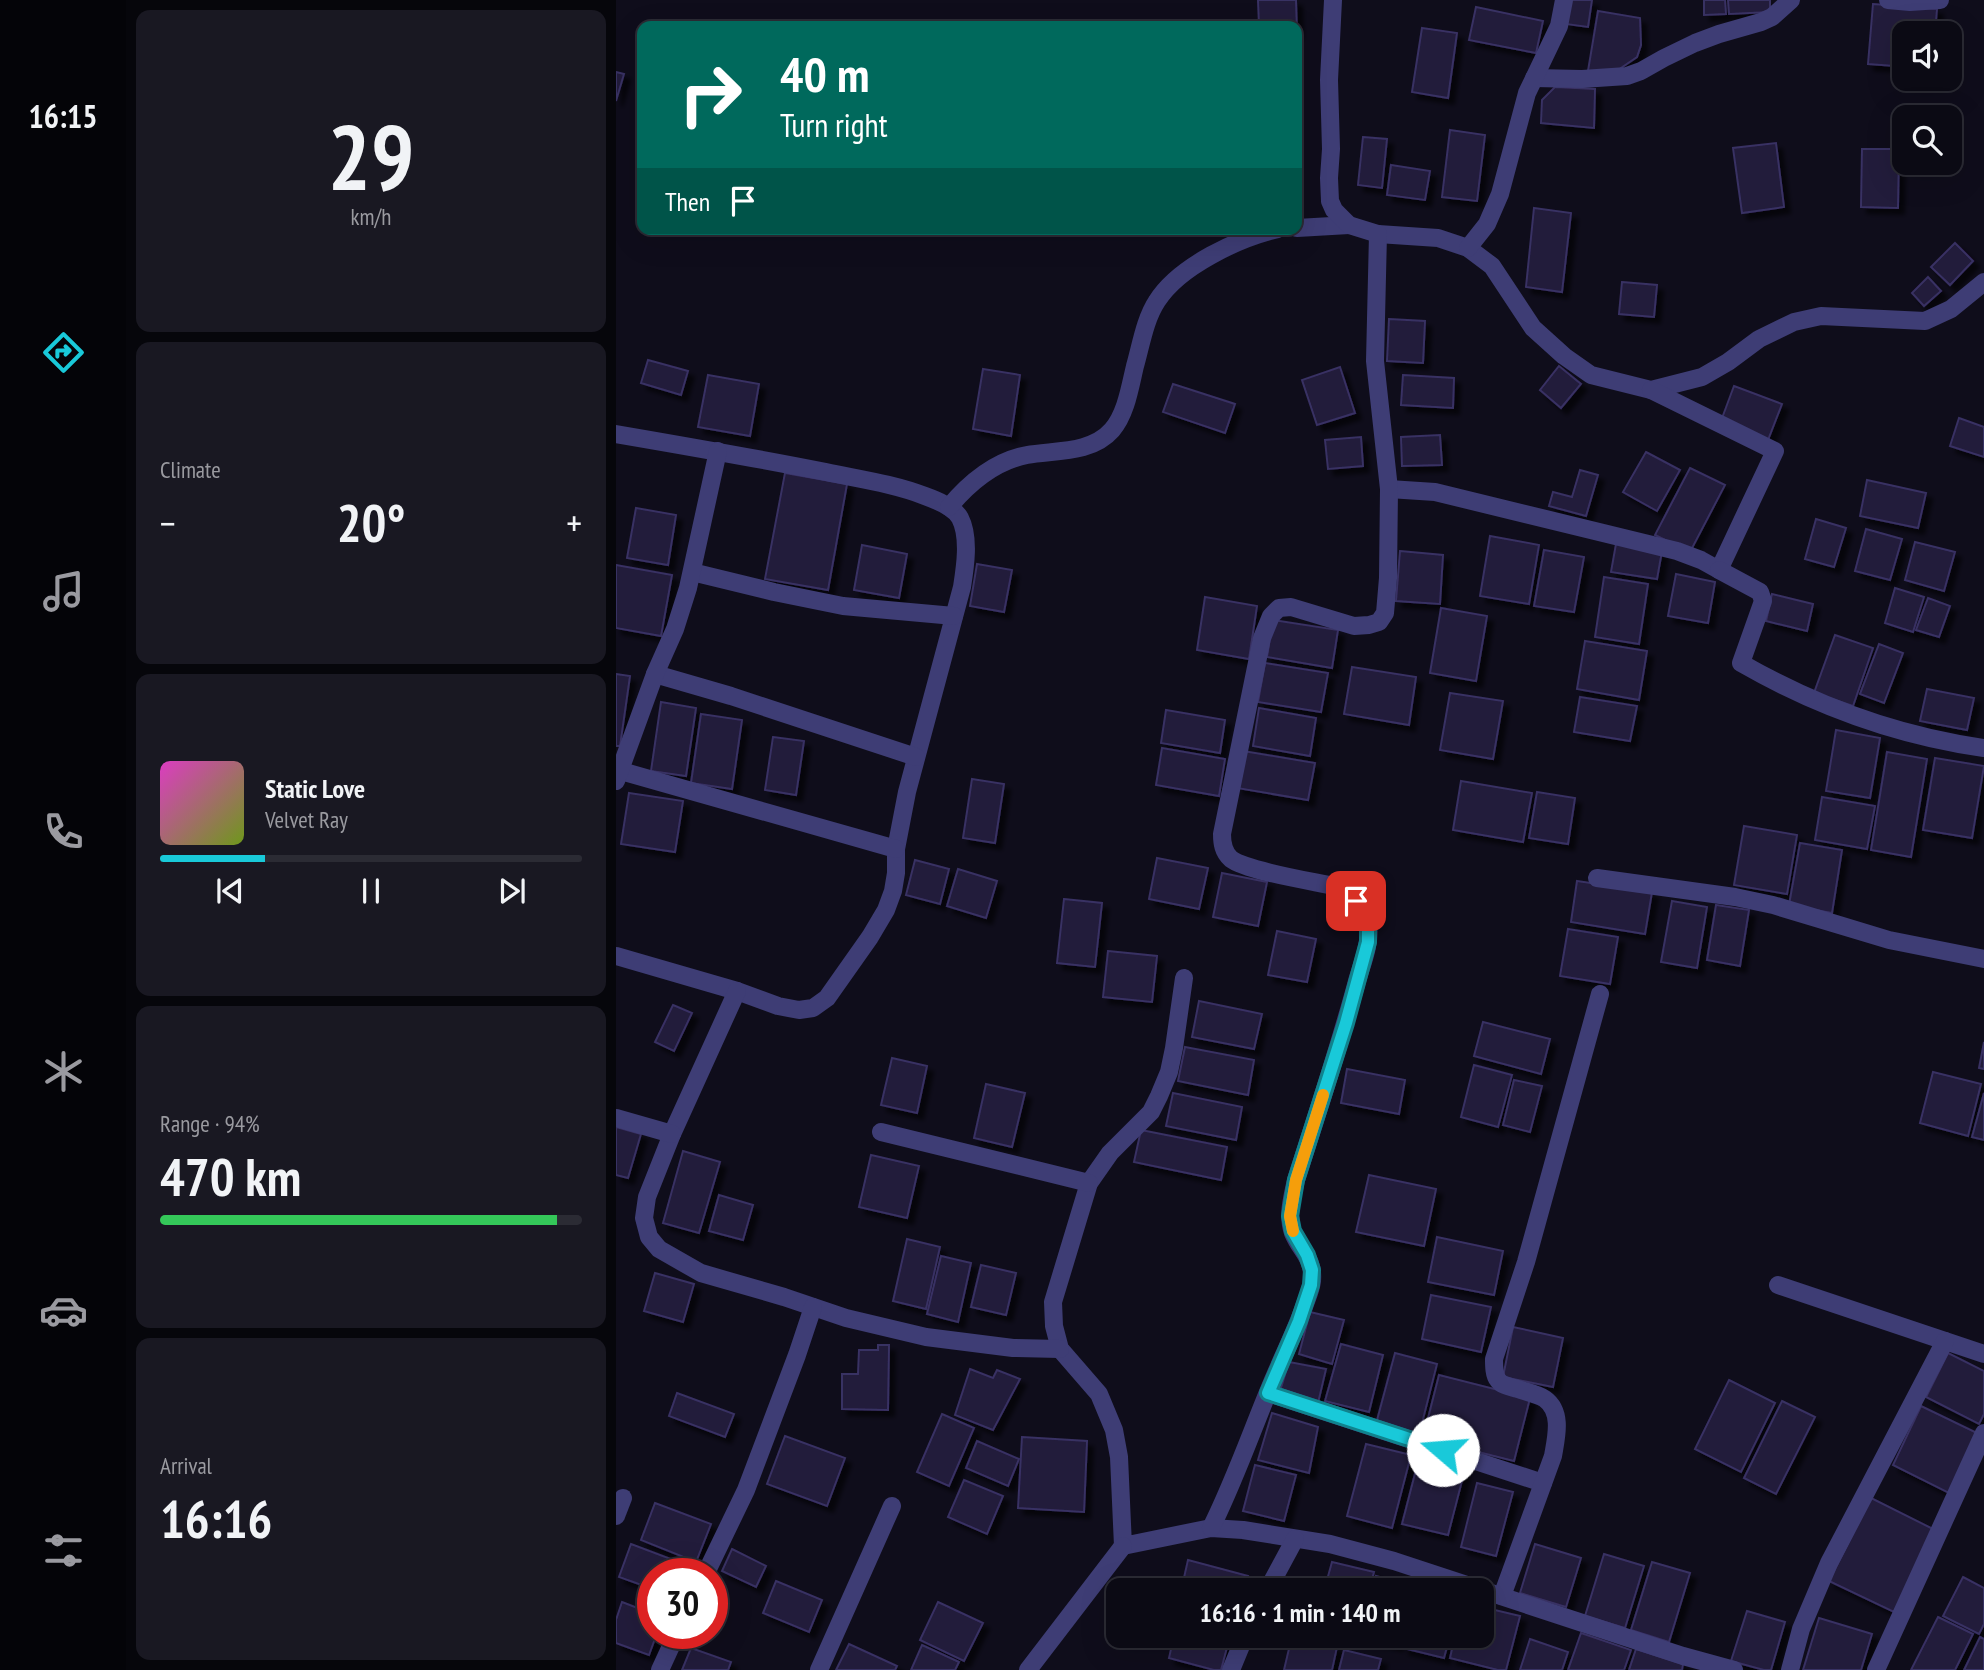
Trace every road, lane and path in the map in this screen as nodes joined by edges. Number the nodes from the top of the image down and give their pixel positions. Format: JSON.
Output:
{"nodes":[{"id":1,"x":1334,"y":0,"type":"edge"},
{"id":2,"x":1564,"y":0,"type":"edge"},
{"id":3,"x":1791,"y":0,"type":"edge"},
{"id":4,"x":1888,"y":0,"type":"edge"},
{"id":5,"x":1940,"y":0,"type":"edge"},
{"id":6,"x":1534,"y":78,"type":"junction"},
{"id":7,"x":1349,"y":225,"type":"junction"},
{"id":8,"x":1302,"y":228,"type":"edge"},
{"id":9,"x":1378,"y":234,"type":"junction"},
{"id":10,"x":1257,"y":235,"type":"edge"},
{"id":11,"x":1468,"y":248,"type":"junction"},
{"id":12,"x":1984,"y":282,"type":"edge"},
{"id":13,"x":1651,"y":390,"type":"junction"},
{"id":14,"x":616,"y":434,"type":"edge"},
{"id":15,"x":718,"y":451,"type":"junction"},
{"id":16,"x":1389,"y":489,"type":"junction"},
{"id":17,"x":949,"y":507,"type":"junction"},
{"id":18,"x":1719,"y":570,"type":"junction"},
{"id":19,"x":692,"y":572,"type":"junction"},
{"id":20,"x":954,"y":616,"type":"junction"},
{"id":21,"x":655,"y":674,"type":"junction"},
{"id":22,"x":1984,"y":748,"type":"edge"},
{"id":23,"x":916,"y":757,"type":"junction"},
{"id":24,"x":619,"y":776,"type":"edge"},
{"id":25,"x":896,"y":849,"type":"junction"},
{"id":26,"x":1597,"y":878,"type":"dead end"},
{"id":27,"x":616,"y":956,"type":"edge"},
{"id":28,"x":1984,"y":959,"type":"edge"},
{"id":29,"x":1184,"y":978,"type":"dead end"},
{"id":30,"x":737,"y":991,"type":"junction"},
{"id":31,"x":1600,"y":994,"type":"dead end"},
{"id":32,"x":616,"y":1118,"type":"edge"},
{"id":33,"x":881,"y":1132,"type":"dead end"},
{"id":34,"x":672,"y":1135,"type":"junction"},
{"id":35,"x":1089,"y":1183,"type":"junction"},
{"id":36,"x":1778,"y":1285,"type":"dead end"},
{"id":37,"x":813,"y":1307,"type":"junction"},
{"id":38,"x":1945,"y":1341,"type":"junction"},
{"id":39,"x":1060,"y":1349,"type":"junction"},
{"id":40,"x":1984,"y":1354,"type":"edge"},
{"id":41,"x":1268,"y":1393,"type":"junction"},
{"id":42,"x":1984,"y":1433,"type":"edge"},
{"id":43,"x":1543,"y":1483,"type":"junction"},
{"id":44,"x":623,"y":1498,"type":"dead end"},
{"id":45,"x":892,"y":1506,"type":"dead end"},
{"id":46,"x":616,"y":1516,"type":"edge"},
{"id":47,"x":1211,"y":1528,"type":"junction"},
{"id":48,"x":1295,"y":1539,"type":"junction"},
{"id":49,"x":1123,"y":1546,"type":"junction"},
{"id":50,"x":713,"y":1558,"type":"edge"},
{"id":51,"x":1274,"y":1578,"type":"edge"},
{"id":52,"x":1502,"y":1596,"type":"junction"},
{"id":53,"x":1240,"y":1648,"type":"edge"},
{"id":54,"x":670,"y":1649,"type":"edge"},
{"id":55,"x":660,"y":1670,"type":"edge"},
{"id":56,"x":819,"y":1670,"type":"edge"},
{"id":57,"x":1028,"y":1670,"type":"edge"},
{"id":58,"x":1231,"y":1670,"type":"edge"},
{"id":59,"x":1734,"y":1670,"type":"edge"},
{"id":60,"x":1790,"y":1670,"type":"edge"},
{"id":61,"x":1877,"y":1670,"type":"edge"}],
"edges":[{"from":1,"to":7,"type":"street"},
{"from":2,"to":6,"type":"street"},
{"from":3,"to":6,"type":"street"},
{"from":4,"to":5,"type":"street"},
{"from":6,"to":11,"type":"street"},
{"from":7,"to":8,"type":"street"},
{"from":7,"to":9,"type":"street"},
{"from":9,"to":11,"type":"street"},
{"from":9,"to":16,"type":"street"},
{"from":10,"to":17,"type":"street"},
{"from":11,"to":13,"type":"street"},
{"from":12,"to":13,"type":"street"},
{"from":13,"to":18,"type":"street"},
{"from":14,"to":15,"type":"street"},
{"from":15,"to":17,"type":"street"},
{"from":15,"to":19,"type":"street"},
{"from":16,"to":18,"type":"street"},
{"from":16,"to":41,"type":"street"},
{"from":17,"to":20,"type":"street"},
{"from":18,"to":22,"type":"street"},
{"from":19,"to":20,"type":"street"},
{"from":19,"to":21,"type":"street"},
{"from":20,"to":23,"type":"street"},
{"from":21,"to":23,"type":"street"},
{"from":21,"to":24,"type":"street"},
{"from":23,"to":25,"type":"street"},
{"from":24,"to":25,"type":"street"},
{"from":25,"to":30,"type":"street"},
{"from":26,"to":28,"type":"street"},
{"from":27,"to":30,"type":"street"},
{"from":29,"to":35,"type":"street"},
{"from":30,"to":34,"type":"street"},
{"from":31,"to":43,"type":"street"},
{"from":32,"to":34,"type":"street"},
{"from":33,"to":35,"type":"street"},
{"from":34,"to":37,"type":"street"},
{"from":35,"to":39,"type":"street"},
{"from":36,"to":38,"type":"street"},
{"from":37,"to":39,"type":"street"},
{"from":37,"to":50,"type":"street"},
{"from":38,"to":40,"type":"street"},
{"from":38,"to":60,"type":"street"},
{"from":39,"to":49,"type":"street"},
{"from":41,"to":43,"type":"street"},
{"from":41,"to":47,"type":"street"},
{"from":42,"to":61,"type":"street"},
{"from":43,"to":52,"type":"street"},
{"from":44,"to":46,"type":"street"},
{"from":45,"to":56,"type":"street"},
{"from":47,"to":48,"type":"street"},
{"from":47,"to":49,"type":"street"},
{"from":48,"to":51,"type":"street"},
{"from":48,"to":52,"type":"street"},
{"from":49,"to":57,"type":"street"},
{"from":52,"to":59,"type":"street"},
{"from":53,"to":58,"type":"street"},
{"from":54,"to":55,"type":"street"}]}
